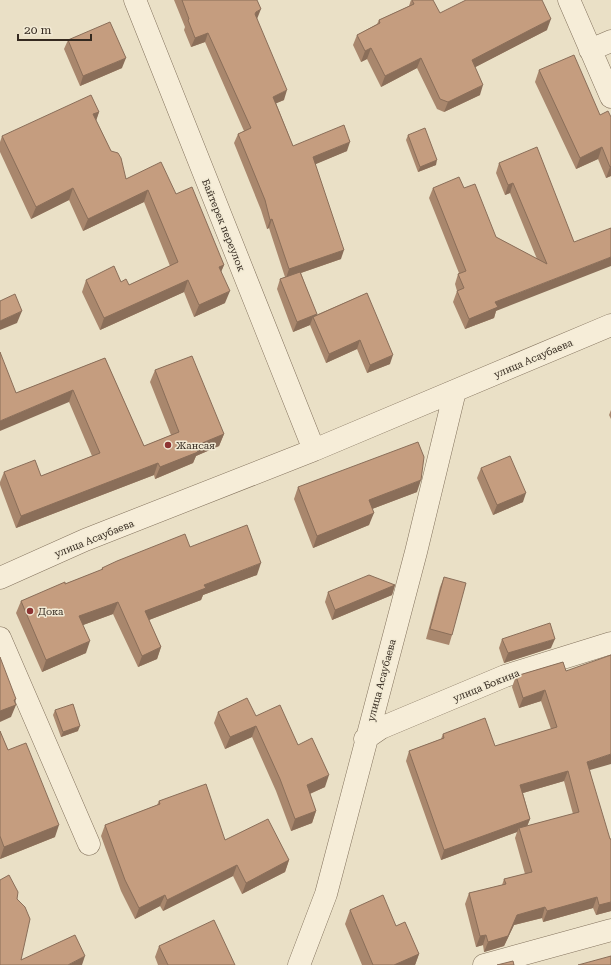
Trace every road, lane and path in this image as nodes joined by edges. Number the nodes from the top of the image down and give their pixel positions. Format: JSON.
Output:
{"nodes":[{"id":1,"x":135,"y":0,"type":"edge"},
{"id":2,"x":568,"y":0,"type":"edge"},
{"id":3,"x":611,"y":41,"type":"edge"},
{"id":4,"x":590,"y":50,"type":"junction"},
{"id":5,"x":611,"y":97,"type":"edge"},
{"id":6,"x":611,"y":325,"type":"edge"},
{"id":7,"x":455,"y":391,"type":"junction"},
{"id":8,"x":314,"y":450,"type":"junction"},
{"id":9,"x":0,"y":578,"type":"edge"},
{"id":10,"x":0,"y":638,"type":"edge"},
{"id":11,"x":611,"y":643,"type":"edge"},
{"id":12,"x":365,"y":739,"type":"junction"},
{"id":13,"x":89,"y":844,"type":"dead end"},
{"id":14,"x":611,"y":930,"type":"edge"},
{"id":15,"x":298,"y":965,"type":"edge"},
{"id":16,"x":484,"y":965,"type":"edge"}],
"edges":[{"from":1,"to":8,"type":"street","name":"Байтерек переулок"},
{"from":2,"to":4,"type":"street"},
{"from":3,"to":4,"type":"street"},
{"from":4,"to":5,"type":"street"},
{"from":6,"to":7,"type":"street","name":"улица Асаубаева"},
{"from":7,"to":8,"type":"street","name":"улица Асаубаева"},
{"from":7,"to":12,"type":"street","name":"улица Асаубаева"},
{"from":8,"to":9,"type":"street","name":"улица Асаубаева"},
{"from":10,"to":13,"type":"street"},
{"from":11,"to":12,"type":"street","name":"улица Бокина"},
{"from":12,"to":15,"type":"street","name":"улица Асаубаева"},
{"from":14,"to":16,"type":"street"}]}
